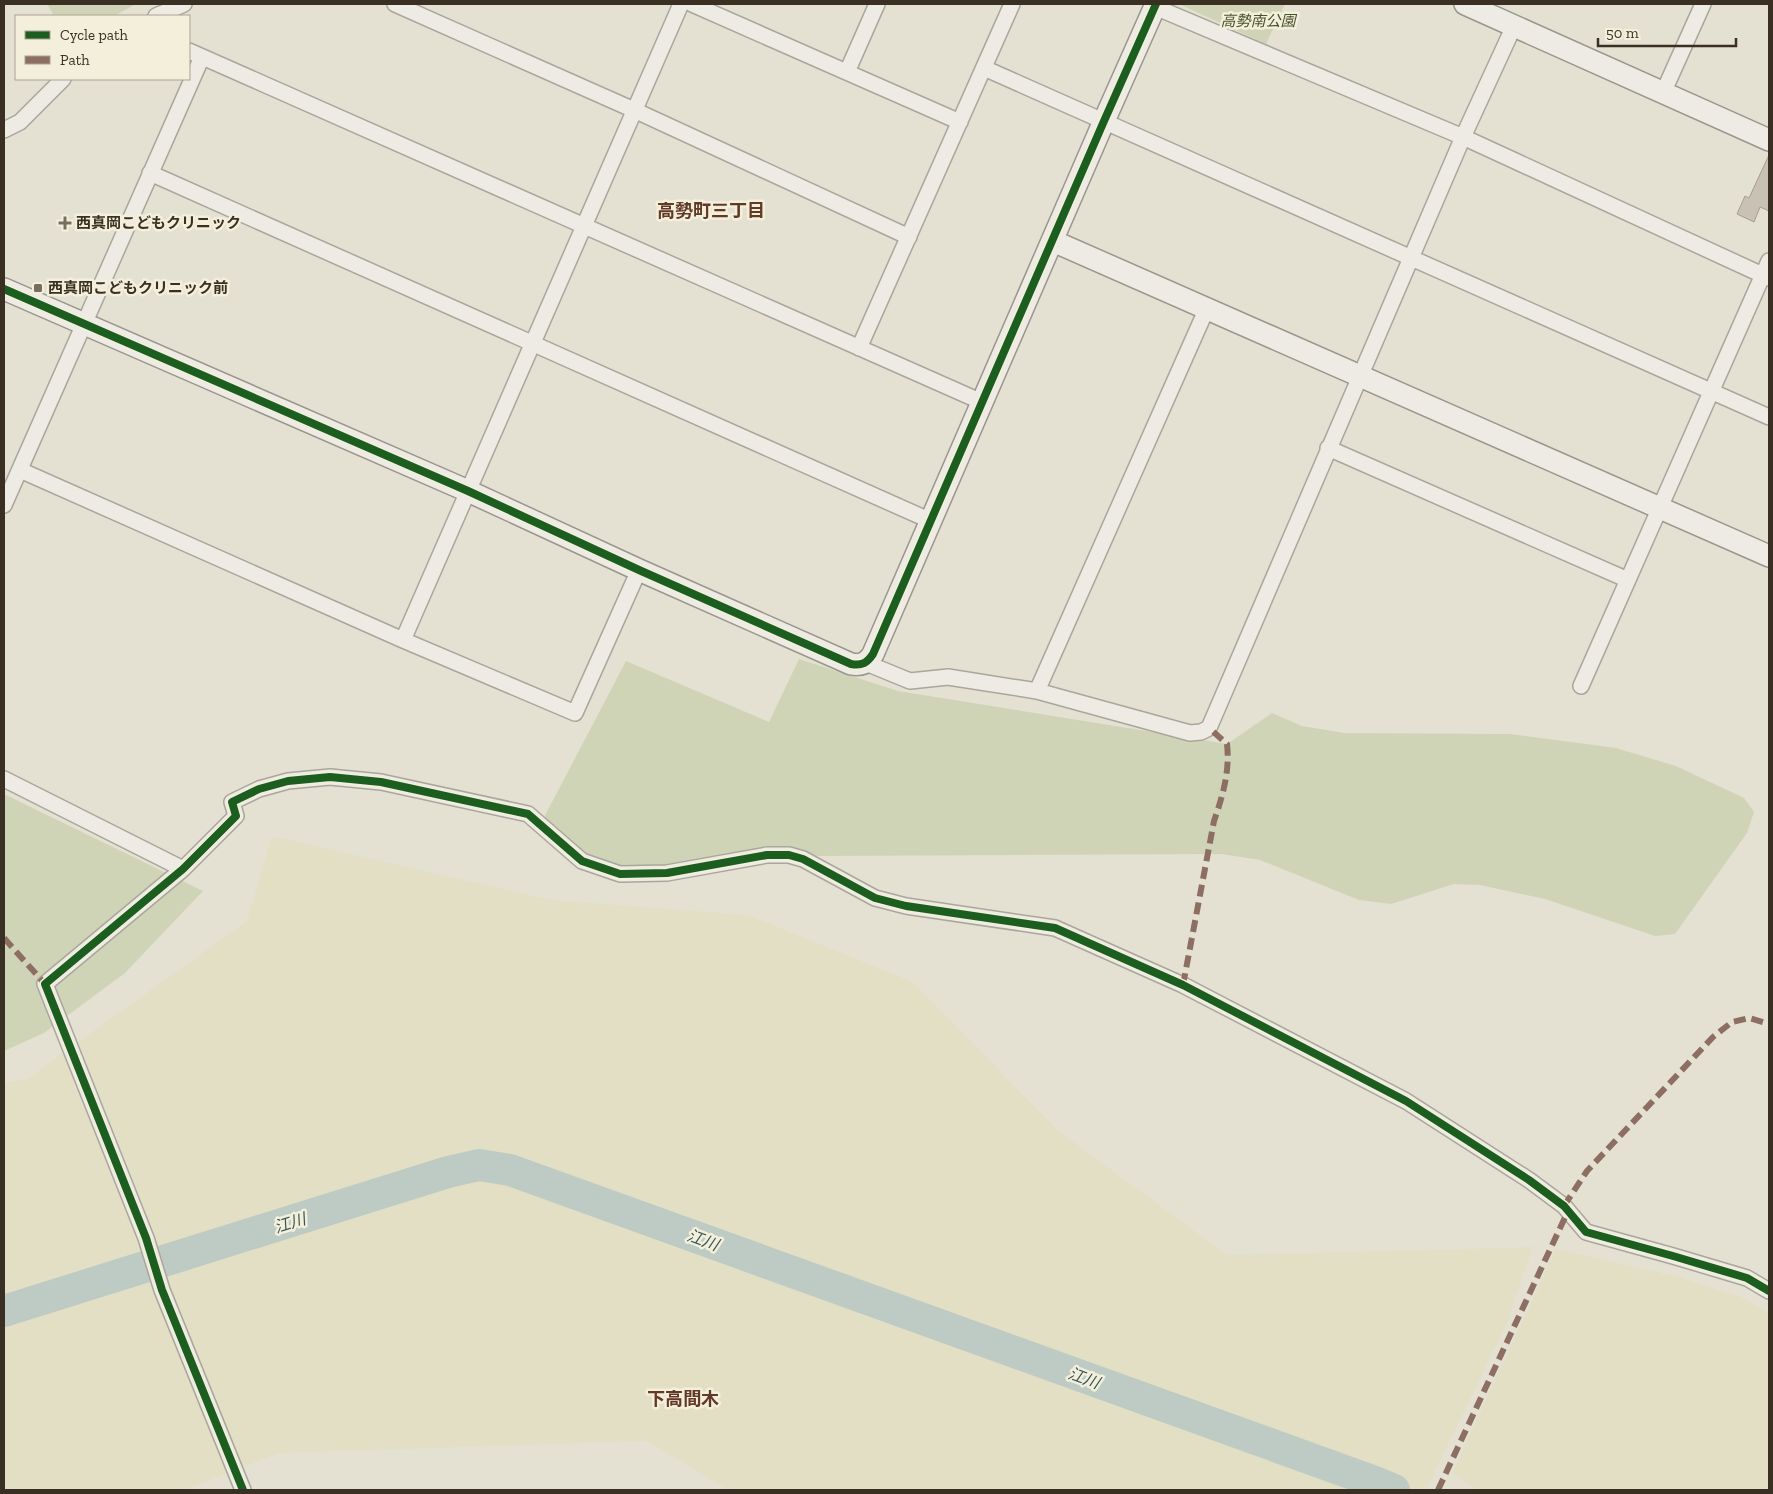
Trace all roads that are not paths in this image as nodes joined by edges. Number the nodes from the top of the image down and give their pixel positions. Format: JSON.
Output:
{"nodes":[{"id":1,"x":184,"y":4,"type":"edge"},
{"id":2,"x":396,"y":4,"type":"edge"},
{"id":3,"x":680,"y":4,"type":"edge"},
{"id":4,"x":692,"y":4,"type":"edge"},
{"id":5,"x":877,"y":4,"type":"edge"},
{"id":6,"x":1012,"y":4,"type":"edge"},
{"id":7,"x":1465,"y":4,"type":"edge"},
{"id":8,"x":1703,"y":4,"type":"edge"},
{"id":9,"x":1156,"y":6,"type":"edge"},
{"id":10,"x":158,"y":15,"type":"edge"},
{"id":11,"x":1514,"y":26,"type":"junction"},
{"id":12,"x":195,"y":54,"type":"edge"},
{"id":13,"x":190,"y":67,"type":"edge"},
{"id":14,"x":984,"y":68,"type":"junction"},
{"id":15,"x":848,"y":72,"type":"junction"},
{"id":16,"x":62,"y":80,"type":"edge"},
{"id":17,"x":185,"y":80,"type":"edge"},
{"id":18,"x":1663,"y":93,"type":"junction"},
{"id":19,"x":634,"y":110,"type":"junction"},
{"id":20,"x":1104,"y":121,"type":"junction"},
{"id":21,"x":960,"y":122,"type":"junction"},
{"id":22,"x":4,"y":130,"type":"edge"},
{"id":23,"x":1462,"y":137,"type":"junction"},
{"id":24,"x":1769,"y":140,"type":"edge"},
{"id":25,"x":150,"y":173,"type":"junction"},
{"id":26,"x":583,"y":226,"type":"junction"},
{"id":27,"x":909,"y":238,"type":"junction"},
{"id":28,"x":1053,"y":241,"type":"junction"},
{"id":29,"x":1410,"y":258,"type":"junction"},
{"id":30,"x":1769,"y":261,"type":"edge"},
{"id":31,"x":1766,"y":277,"type":"edge"},
{"id":32,"x":4,"y":289,"type":"edge"},
{"id":33,"x":1207,"y":308,"type":"junction"},
{"id":34,"x":83,"y":323,"type":"junction"},
{"id":35,"x":533,"y":342,"type":"junction"},
{"id":36,"x":860,"y":348,"type":"junction"},
{"id":37,"x":1360,"y":375,"type":"junction"},
{"id":38,"x":1712,"y":392,"type":"junction"},
{"id":39,"x":982,"y":402,"type":"junction"},
{"id":40,"x":1769,"y":417,"type":"edge"},
{"id":41,"x":1328,"y":448,"type":"junction"},
{"id":42,"x":20,"y":470,"type":"junction"},
{"id":43,"x":468,"y":491,"type":"junction"},
{"id":44,"x":4,"y":505,"type":"edge"},
{"id":45,"x":1661,"y":508,"type":"junction"},
{"id":46,"x":931,"y":521,"type":"junction"},
{"id":47,"x":1769,"y":556,"type":"edge"},
{"id":48,"x":639,"y":570,"type":"junction"},
{"id":49,"x":1628,"y":580,"type":"junction"},
{"id":50,"x":402,"y":640,"type":"junction"},
{"id":51,"x":866,"y":663,"type":"junction"},
{"id":52,"x":1581,"y":686,"type":"dead end"},
{"id":53,"x":1037,"y":691,"type":"junction"},
{"id":54,"x":4,"y":779,"type":"edge"},
{"id":55,"x":183,"y":869,"type":"junction"},
{"id":56,"x":1769,"y":1291,"type":"edge"},
{"id":57,"x":243,"y":1490,"type":"edge"}],
"edges":[{"from":1,"to":10,"type":"street"},
{"from":2,"to":19,"type":"street"},
{"from":3,"to":19,"type":"street"},
{"from":4,"to":15,"type":"street"},
{"from":5,"to":15,"type":"street"},
{"from":6,"to":14,"type":"street"},
{"from":7,"to":11,"type":"street"},
{"from":8,"to":18,"type":"street"},
{"from":9,"to":20,"type":"street"},
{"from":9,"to":23,"type":"street"},
{"from":11,"to":18,"type":"street"},
{"from":11,"to":23,"type":"street"},
{"from":12,"to":13,"type":"street"},
{"from":12,"to":26,"type":"street"},
{"from":14,"to":20,"type":"street"},
{"from":14,"to":21,"type":"street"},
{"from":15,"to":21,"type":"street"},
{"from":16,"to":22,"type":"street"},
{"from":17,"to":25,"type":"street"},
{"from":18,"to":24,"type":"street"},
{"from":19,"to":26,"type":"street"},
{"from":19,"to":27,"type":"street"},
{"from":20,"to":28,"type":"street"},
{"from":20,"to":29,"type":"street"},
{"from":21,"to":27,"type":"street"},
{"from":23,"to":29,"type":"street"},
{"from":23,"to":31,"type":"street"},
{"from":25,"to":34,"type":"street"},
{"from":25,"to":35,"type":"street"},
{"from":26,"to":35,"type":"street"},
{"from":26,"to":36,"type":"street"},
{"from":27,"to":36,"type":"street"},
{"from":28,"to":33,"type":"street"},
{"from":28,"to":39,"type":"street"},
{"from":29,"to":37,"type":"street"},
{"from":29,"to":38,"type":"street"},
{"from":30,"to":31,"type":"street"},
{"from":31,"to":38,"type":"street"},
{"from":32,"to":34,"type":"street"},
{"from":33,"to":37,"type":"street"},
{"from":33,"to":53,"type":"street"},
{"from":34,"to":42,"type":"street"},
{"from":34,"to":43,"type":"street"},
{"from":35,"to":43,"type":"street"},
{"from":35,"to":46,"type":"street"},
{"from":36,"to":39,"type":"street"},
{"from":37,"to":41,"type":"street"},
{"from":37,"to":45,"type":"street"},
{"from":38,"to":40,"type":"street"},
{"from":38,"to":45,"type":"street"},
{"from":39,"to":46,"type":"street"},
{"from":41,"to":49,"type":"street"},
{"from":41,"to":53,"type":"street"},
{"from":42,"to":44,"type":"street"},
{"from":42,"to":50,"type":"street"},
{"from":43,"to":48,"type":"street"},
{"from":43,"to":50,"type":"street"},
{"from":45,"to":47,"type":"street"},
{"from":45,"to":49,"type":"street"},
{"from":46,"to":51,"type":"street"},
{"from":48,"to":50,"type":"street"},
{"from":48,"to":51,"type":"street"},
{"from":49,"to":52,"type":"street"},
{"from":51,"to":53,"type":"street"},
{"from":54,"to":55,"type":"street"},
{"from":55,"to":56,"type":"street"},
{"from":55,"to":57,"type":"street"}]}
